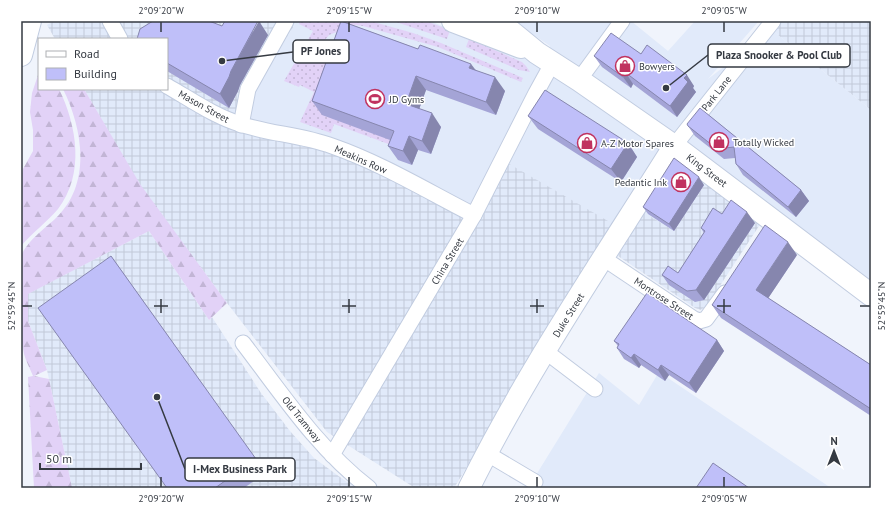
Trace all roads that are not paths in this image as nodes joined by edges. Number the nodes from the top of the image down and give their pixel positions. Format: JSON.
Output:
{"nodes":[{"id":1,"x":30,"y":21,"type":"edge"},
{"id":2,"x":110,"y":21,"type":"edge"},
{"id":3,"x":286,"y":21,"type":"edge"},
{"id":4,"x":452,"y":21,"type":"edge"},
{"id":5,"x":498,"y":21,"type":"edge"},
{"id":6,"x":622,"y":21,"type":"edge"},
{"id":7,"x":773,"y":21,"type":"edge"},
{"id":8,"x":119,"y":38,"type":"edge"},
{"id":9,"x":21,"y":54,"type":"edge"},
{"id":10,"x":545,"y":57,"type":"junction"},
{"id":11,"x":579,"y":80,"type":"junction"},
{"id":12,"x":168,"y":87,"type":"edge"},
{"id":13,"x":241,"y":125,"type":"junction"},
{"id":14,"x":674,"y":146,"type":"junction"},
{"id":15,"x":474,"y":215,"type":"junction"},
{"id":16,"x":603,"y":258,"type":"junction"},
{"id":17,"x":732,"y":283,"type":"edge"},
{"id":18,"x":871,"y":295,"type":"edge"},
{"id":19,"x":243,"y":343,"type":"dead end"},
{"id":20,"x":545,"y":351,"type":"junction"},
{"id":21,"x":595,"y":389,"type":"dead end"},
{"id":22,"x":486,"y":453,"type":"junction"},
{"id":23,"x":332,"y":455,"type":"junction"},
{"id":24,"x":535,"y":482,"type":"dead end"},
{"id":25,"x":369,"y":488,"type":"edge"},
{"id":26,"x":469,"y":488,"type":"edge"}],
"edges":[{"from":1,"to":9,"type":"main road"},
{"from":2,"to":8,"type":"street"},
{"from":3,"to":13,"type":"street"},
{"from":4,"to":10,"type":"main road","name":"King Street"},
{"from":5,"to":10,"type":"main road","name":"King Street"},
{"from":6,"to":11,"type":"street"},
{"from":7,"to":14,"type":"street","name":"Park Lane"},
{"from":10,"to":11,"type":"main road","name":"King Street"},
{"from":10,"to":15,"type":"street","name":"China Street"},
{"from":11,"to":14,"type":"main road","name":"King Street"},
{"from":12,"to":13,"type":"street","name":"Mason Street"},
{"from":13,"to":15,"type":"street","name":"Meakins Row"},
{"from":14,"to":16,"type":"street","name":"Duke Street"},
{"from":14,"to":18,"type":"main road","name":"King Street"},
{"from":15,"to":23,"type":"street","name":"China Street"},
{"from":16,"to":17,"type":"street","name":"Montrose Street"},
{"from":16,"to":20,"type":"street","name":"Duke Street"},
{"from":19,"to":23,"type":"street","name":"Old Tramway"},
{"from":20,"to":21,"type":"street"},
{"from":20,"to":22,"type":"street","name":"Duke Street"},
{"from":22,"to":24,"type":"street"},
{"from":22,"to":26,"type":"street","name":"Duke Street"},
{"from":23,"to":25,"type":"street","name":"Old Tramway"}]}
